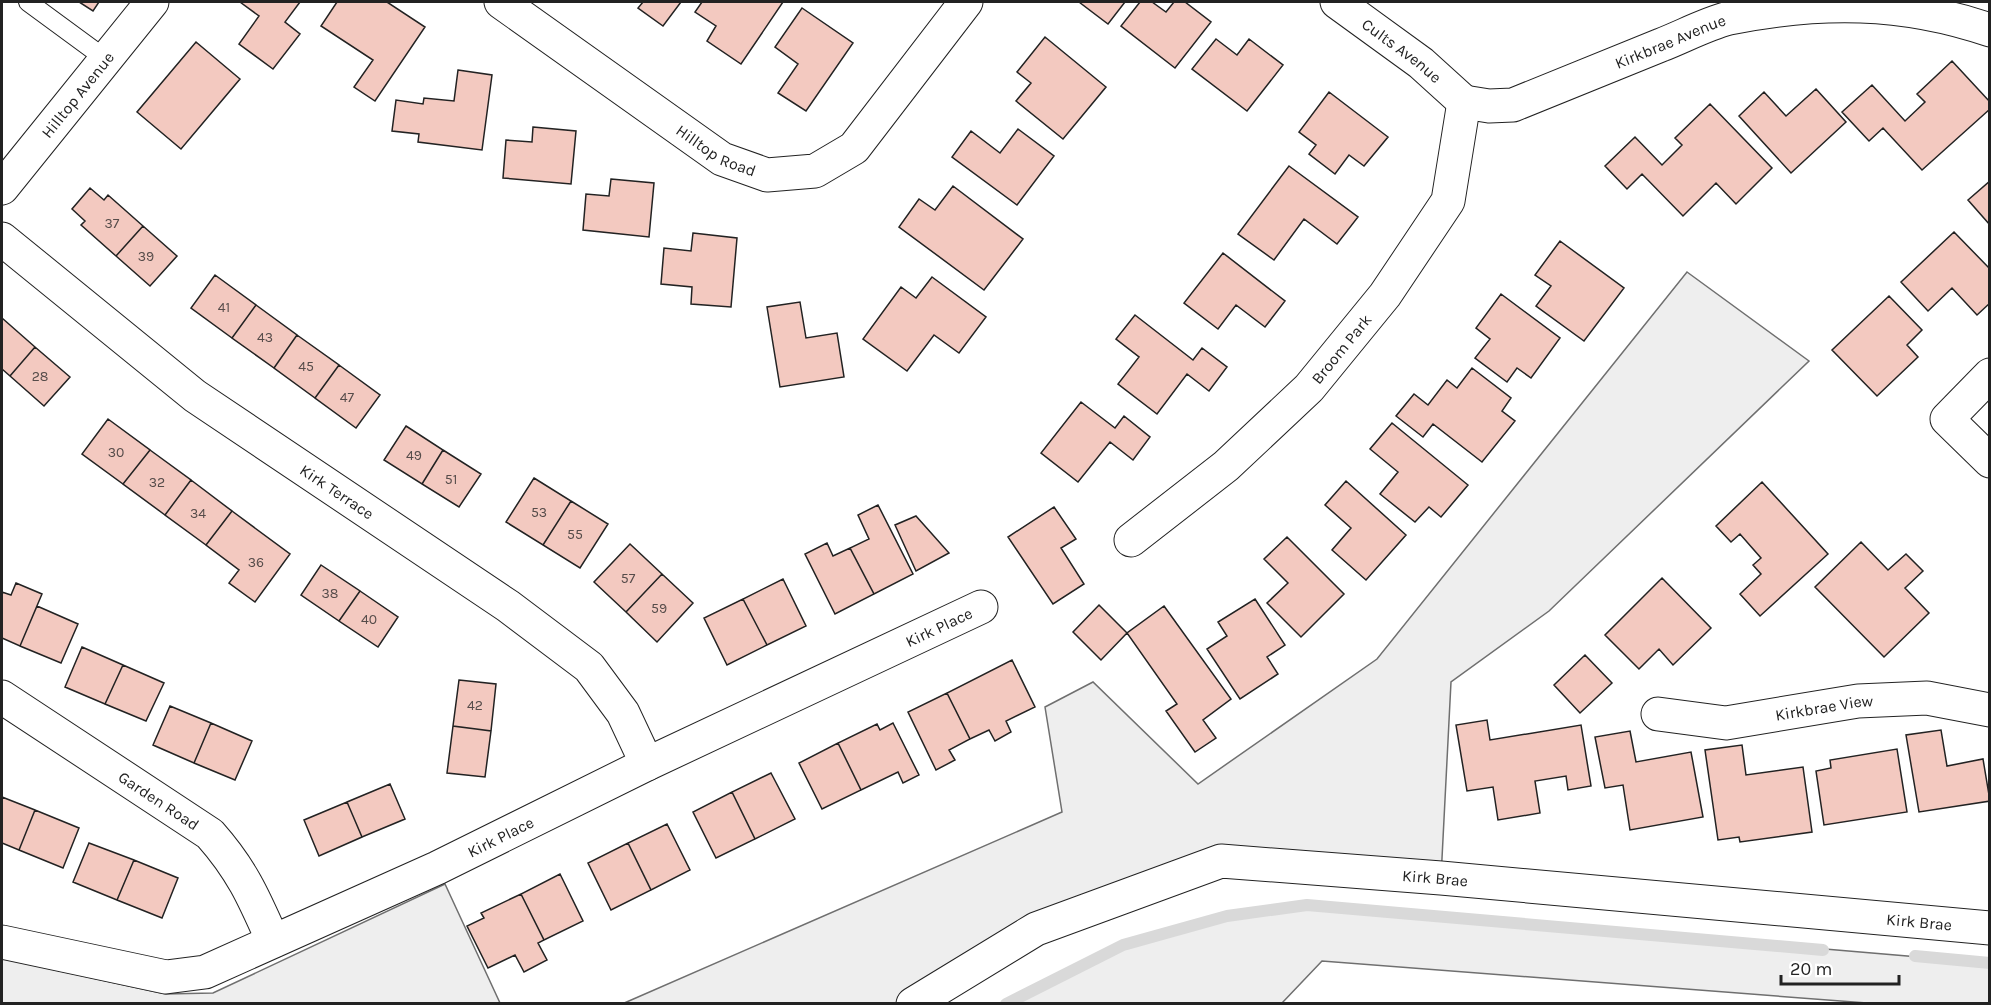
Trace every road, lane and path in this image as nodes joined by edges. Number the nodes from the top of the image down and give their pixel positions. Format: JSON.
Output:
{"nodes":[{"id":1,"x":28,"y":2,"type":"edge"},
{"id":2,"x":152,"y":2,"type":"edge"},
{"id":3,"x":501,"y":2,"type":"edge"},
{"id":4,"x":966,"y":2,"type":"edge"},
{"id":5,"x":1337,"y":2,"type":"edge"},
{"id":6,"x":1989,"y":30,"type":"edge"},
{"id":7,"x":107,"y":60,"type":"junction"},
{"id":8,"x":1464,"y":102,"type":"junction"},
{"id":9,"x":2,"y":188,"type":"edge"},
{"id":10,"x":2,"y":239,"type":"edge"},
{"id":11,"x":1989,"y":375,"type":"edge"},
{"id":12,"x":1989,"y":461,"type":"edge"},
{"id":13,"x":1131,"y":540,"type":"dead end"},
{"id":14,"x":981,"y":607,"type":"dead end"},
{"id":15,"x":2,"y":697,"type":"edge"},
{"id":16,"x":1989,"y":710,"type":"edge"},
{"id":17,"x":1658,"y":714,"type":"dead end"},
{"id":18,"x":647,"y":764,"type":"junction"},
{"id":19,"x":1989,"y":928,"type":"edge"},
{"id":20,"x":273,"y":941,"type":"junction"},
{"id":21,"x":2,"y":942,"type":"edge"},
{"id":22,"x":913,"y":1004,"type":"edge"}],
"edges":[{"from":1,"to":7,"type":"lane"},
{"from":2,"to":7,"type":"street","name":"Hilltop Avenue"},
{"from":3,"to":4,"type":"street","name":"Hilltop Road"},
{"from":5,"to":8,"type":"street","name":"Cults Avenue"},
{"from":6,"to":8,"type":"street","name":"Kirkbrae Avenue"},
{"from":7,"to":9,"type":"street","name":"Hilltop Avenue"},
{"from":8,"to":13,"type":"street","name":"Broom Park"},
{"from":10,"to":18,"type":"street","name":"Kirk Terrace"},
{"from":11,"to":12,"type":"street"},
{"from":14,"to":18,"type":"street","name":"Kirk Place"},
{"from":15,"to":20,"type":"street","name":"Garden Road"},
{"from":16,"to":17,"type":"street","name":"Kirkbrae View"},
{"from":18,"to":20,"type":"street","name":"Kirk Place"},
{"from":19,"to":22,"type":"street","name":"Kirk Brae"},
{"from":20,"to":21,"type":"street","name":"Kirk Place"}]}
